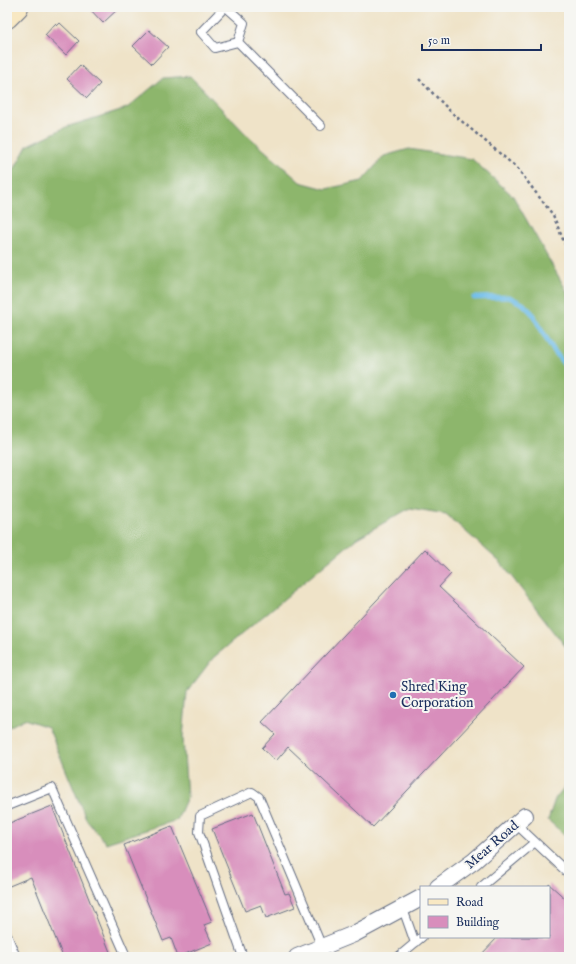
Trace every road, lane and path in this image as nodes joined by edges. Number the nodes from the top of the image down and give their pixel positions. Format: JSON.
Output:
{"nodes":[{"id":1,"x":17,"y":7,"type":"edge"},
{"id":2,"x":226,"y":7,"type":"edge"},
{"id":3,"x":7,"y":17,"type":"edge"},
{"id":4,"x":238,"y":42,"type":"junction"},
{"id":5,"x":419,"y":79,"type":"dead end"},
{"id":6,"x":321,"y":126,"type":"dead end"},
{"id":7,"x":569,"y":254,"type":"edge"},
{"id":8,"x":7,"y":806,"type":"edge"},
{"id":9,"x":521,"y":820,"type":"joint"},
{"id":10,"x":535,"y":842,"type":"junction"},
{"id":11,"x":569,"y":874,"type":"edge"},
{"id":12,"x":439,"y":886,"type":"edge"},
{"id":13,"x":483,"y":886,"type":"edge"},
{"id":14,"x":420,"y":899,"type":"edge"},
{"id":15,"x":403,"y":909,"type":"junction"},
{"id":16,"x":7,"y":935,"type":"edge"},
{"id":17,"x":421,"y":938,"type":"edge"},
{"id":18,"x":415,"y":943,"type":"junction"},
{"id":19,"x":322,"y":947,"type":"junction"},
{"id":20,"x":16,"y":957,"type":"edge"},
{"id":21,"x":128,"y":957,"type":"edge"},
{"id":22,"x":243,"y":957,"type":"edge"},
{"id":23,"x":297,"y":957,"type":"edge"},
{"id":24,"x":398,"y":957,"type":"edge"}],
"edges":[{"from":1,"to":3,"type":"main road"},
{"from":2,"to":4,"type":"lane"},
{"from":2,"to":4,"type":"lane"},
{"from":4,"to":6,"type":"lane"},
{"from":5,"to":7,"type":"path"},
{"from":8,"to":21,"type":"lane"},
{"from":9,"to":10,"type":"lane"},
{"from":9,"to":12,"type":"street","name":"Mear Road"},
{"from":10,"to":11,"type":"lane"},
{"from":10,"to":13,"type":"lane"},
{"from":14,"to":15,"type":"street"},
{"from":15,"to":18,"type":"lane"},
{"from":15,"to":19,"type":"street"},
{"from":16,"to":20,"type":"lane"},
{"from":17,"to":18,"type":"lane"},
{"from":18,"to":24,"type":"lane"},
{"from":19,"to":22,"type":"lane"},
{"from":19,"to":23,"type":"street"}]}
